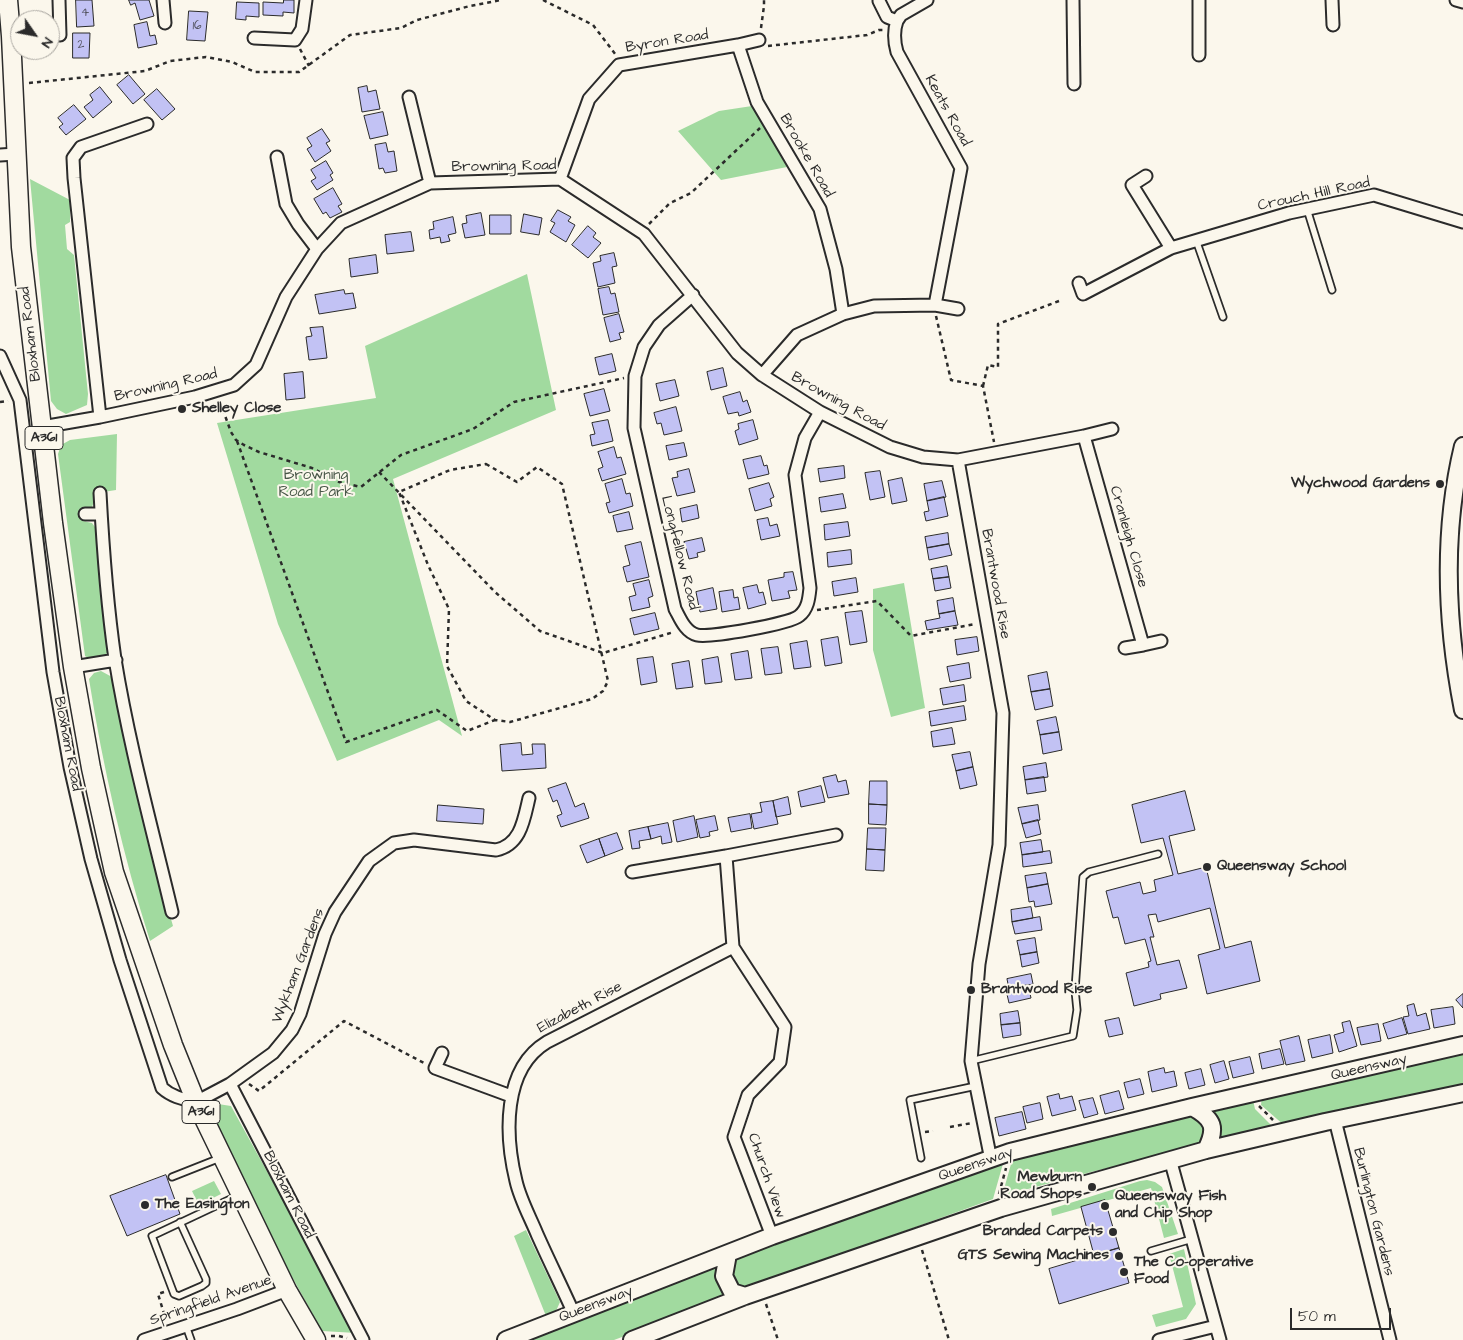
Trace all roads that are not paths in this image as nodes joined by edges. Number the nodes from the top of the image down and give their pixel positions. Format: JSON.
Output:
{"nodes":[{"id":1,"x":8,"y":0,"type":"edge"},
{"id":2,"x":163,"y":0,"type":"edge"},
{"id":3,"x":306,"y":0,"type":"edge"},
{"id":4,"x":927,"y":0,"type":"edge"},
{"id":5,"x":1073,"y":0,"type":"edge"},
{"id":6,"x":1199,"y":0,"type":"edge"},
{"id":7,"x":1332,"y":0,"type":"edge"},
{"id":8,"x":1456,"y":0,"type":"edge"},
{"id":9,"x":879,"y":1,"type":"dead end"},
{"id":10,"x":1463,"y":2,"type":"edge"},
{"id":11,"x":165,"y":23,"type":"dead end"},
{"id":12,"x":896,"y":25,"type":"junction"},
{"id":13,"x":1333,"y":25,"type":"dead end"},
{"id":14,"x":254,"y":38,"type":"dead end"},
{"id":15,"x":759,"y":40,"type":"road end"},
{"id":16,"x":738,"y":45,"type":"junction"},
{"id":17,"x":1199,"y":55,"type":"dead end"},
{"id":18,"x":1074,"y":84,"type":"dead end"},
{"id":19,"x":408,"y":97,"type":"dead end"},
{"id":20,"x":147,"y":124,"type":"dead end"},
{"id":21,"x":8,"y":155,"type":"edge"},
{"id":22,"x":277,"y":157,"type":"dead end"},
{"id":23,"x":1146,"y":176,"type":"dead end"},
{"id":24,"x":560,"y":179,"type":"junction"},
{"id":25,"x":430,"y":183,"type":"junction"},
{"id":26,"x":1307,"y":209,"type":"junction"},
{"id":27,"x":1463,"y":222,"type":"edge"},
{"id":28,"x":1196,"y":240,"type":"junction"},
{"id":29,"x":1171,"y":248,"type":"junction"},
{"id":30,"x":317,"y":250,"type":"junction"},
{"id":31,"x":1079,"y":283,"type":"dead end"},
{"id":32,"x":1332,"y":290,"type":"dead end"},
{"id":33,"x":693,"y":295,"type":"junction"},
{"id":34,"x":934,"y":305,"type":"junction"},
{"id":35,"x":958,"y":309,"type":"dead end"},
{"id":36,"x":843,"y":314,"type":"junction"},
{"id":37,"x":1224,"y":317,"type":"dead end"},
{"id":38,"x":0,"y":356,"type":"edge"},
{"id":39,"x":762,"y":375,"type":"junction"},
{"id":40,"x":820,"y":412,"type":"junction"},
{"id":41,"x":100,"y":417,"type":"junction"},
{"id":42,"x":42,"y":427,"type":"junction"},
{"id":43,"x":1112,"y":429,"type":"dead end"},
{"id":44,"x":1084,"y":436,"type":"junction"},
{"id":45,"x":1463,"y":446,"type":"edge"},
{"id":46,"x":958,"y":460,"type":"junction"},
{"id":47,"x":100,"y":493,"type":"dead end"},
{"id":48,"x":85,"y":514,"type":"dead end"},
{"id":49,"x":101,"y":514,"type":"junction"},
{"id":50,"x":1161,"y":641,"type":"dead end"},
{"id":51,"x":1143,"y":645,"type":"junction"},
{"id":52,"x":1125,"y":648,"type":"dead end"},
{"id":53,"x":116,"y":660,"type":"junction"},
{"id":54,"x":73,"y":667,"type":"junction"},
{"id":55,"x":1463,"y":710,"type":"edge"},
{"id":56,"x":529,"y":798,"type":"dead end"},
{"id":57,"x":836,"y":835,"type":"dead end"},
{"id":58,"x":1158,"y":854,"type":"dead end"},
{"id":59,"x":726,"y":856,"type":"junction"},
{"id":60,"x":632,"y":872,"type":"dead end"},
{"id":61,"x":172,"y":912,"type":"dead end"},
{"id":62,"x":733,"y":947,"type":"junction"},
{"id":63,"x":1463,"y":1045,"type":"edge"},
{"id":64,"x":442,"y":1053,"type":"dead end"},
{"id":65,"x":971,"y":1061,"type":"junction"},
{"id":66,"x":230,"y":1084,"type":"junction"},
{"id":67,"x":976,"y":1086,"type":"junction"},
{"id":68,"x":1463,"y":1092,"type":"edge"},
{"id":69,"x":511,"y":1096,"type":"junction"},
{"id":70,"x":196,"y":1102,"type":"junction"},
{"id":71,"x":1192,"y":1107,"type":"junction"},
{"id":72,"x":1335,"y":1120,"type":"junction"},
{"id":73,"x":1206,"y":1150,"type":"junction"},
{"id":74,"x":222,"y":1157,"type":"junction"},
{"id":75,"x":921,"y":1158,"type":"dead end"},
{"id":76,"x":990,"y":1160,"type":"junction"},
{"id":77,"x":1170,"y":1160,"type":"junction"},
{"id":78,"x":172,"y":1177,"type":"dead end"},
{"id":79,"x":240,"y":1194,"type":"junction"},
{"id":80,"x":180,"y":1222,"type":"junction"},
{"id":81,"x":772,"y":1236,"type":"junction"},
{"id":82,"x":1192,"y":1239,"type":"junction"},
{"id":83,"x":1151,"y":1250,"type":"dead end"},
{"id":84,"x":728,"y":1254,"type":"junction"},
{"id":85,"x":287,"y":1290,"type":"junction"},
{"id":86,"x":745,"y":1296,"type":"junction"},
{"id":87,"x":574,"y":1314,"type":"junction"},
{"id":88,"x":186,"y":1325,"type":"junction"},
{"id":89,"x":1216,"y":1326,"type":"junction"},
{"id":90,"x":323,"y":1338,"type":"edge"},
{"id":91,"x":144,"y":1340,"type":"edge"},
{"id":92,"x":191,"y":1340,"type":"edge"},
{"id":93,"x":363,"y":1340,"type":"edge"},
{"id":94,"x":506,"y":1340,"type":"edge"},
{"id":95,"x":632,"y":1340,"type":"edge"},
{"id":96,"x":1159,"y":1340,"type":"edge"},
{"id":97,"x":1220,"y":1340,"type":"edge"},
{"id":98,"x":1390,"y":1340,"type":"edge"}],
"edges":[{"from":1,"to":21,"type":"main road","name":"Bloxham Road","number":"A361"},
{"from":2,"to":11,"type":"street"},
{"from":3,"to":14,"type":"street"},
{"from":4,"to":12,"type":"street"},
{"from":5,"to":18,"type":"street"},
{"from":6,"to":17,"type":"street"},
{"from":7,"to":13,"type":"street"},
{"from":8,"to":10,"type":"street"},
{"from":9,"to":12,"type":"street"},
{"from":12,"to":34,"type":"street","name":"Keats Road"},
{"from":15,"to":16,"type":"street","name":"Byron Road"},
{"from":16,"to":24,"type":"street","name":"Byron Road"},
{"from":16,"to":36,"type":"street","name":"Brooke Road"},
{"from":19,"to":25,"type":"street"},
{"from":20,"to":41,"type":"street"},
{"from":21,"to":42,"type":"main road","name":"Bloxham Road","number":"A361"},
{"from":22,"to":30,"type":"street"},
{"from":23,"to":29,"type":"street"},
{"from":24,"to":25,"type":"street","name":"Browning Road"},
{"from":24,"to":33,"type":"street","name":"Browning Road"},
{"from":25,"to":30,"type":"street","name":"Browning Road"},
{"from":26,"to":27,"type":"street","name":"Crouch Hill Road"},
{"from":26,"to":28,"type":"street","name":"Crouch Hill Road"},
{"from":26,"to":32,"type":"lane"},
{"from":28,"to":29,"type":"street","name":"Crouch Hill Road"},
{"from":28,"to":37,"type":"lane"},
{"from":29,"to":31,"type":"street","name":"Crouch Hill Road"},
{"from":30,"to":41,"type":"street","name":"Browning Road"},
{"from":33,"to":39,"type":"street","name":"Browning Road"},
{"from":33,"to":40,"type":"street","name":"Longfellow Road"},
{"from":34,"to":35,"type":"street"},
{"from":34,"to":36,"type":"street"},
{"from":36,"to":39,"type":"street"},
{"from":38,"to":70,"type":"street","name":"Bloxham Road"},
{"from":39,"to":40,"type":"street","name":"Browning Road"},
{"from":40,"to":46,"type":"street","name":"Browning Road"},
{"from":41,"to":42,"type":"street","name":"Browning Road"},
{"from":42,"to":54,"type":"main road","name":"Bloxham Road","number":"A361"},
{"from":43,"to":44,"type":"street","name":"Browning Road"},
{"from":44,"to":46,"type":"street","name":"Browning Road"},
{"from":44,"to":51,"type":"street","name":"Cranleigh Close"},
{"from":45,"to":55,"type":"street"},
{"from":46,"to":65,"type":"street","name":"Brantwood Rise"},
{"from":47,"to":49,"type":"street"},
{"from":48,"to":49,"type":"street"},
{"from":49,"to":53,"type":"street"},
{"from":50,"to":51,"type":"street"},
{"from":51,"to":52,"type":"street"},
{"from":53,"to":54,"type":"street"},
{"from":53,"to":61,"type":"street"},
{"from":54,"to":70,"type":"main road","name":"Bloxham Road","number":"A361"},
{"from":56,"to":66,"type":"street","name":"Wykham Gardens"},
{"from":57,"to":59,"type":"street"},
{"from":58,"to":65,"type":"lane"},
{"from":59,"to":60,"type":"street"},
{"from":59,"to":62,"type":"street","name":"Church View"},
{"from":62,"to":69,"type":"street","name":"Elizabeth Rise"},
{"from":62,"to":81,"type":"street","name":"Church View"},
{"from":63,"to":71,"type":"street","name":"Queensway"},
{"from":64,"to":69,"type":"street"},
{"from":65,"to":67,"type":"street","name":"Brantwood Rise"},
{"from":66,"to":70,"type":"street"},
{"from":66,"to":93,"type":"street","name":"Bloxham Road"},
{"from":67,"to":75,"type":"lane"},
{"from":67,"to":76,"type":"street","name":"Brantwood Rise"},
{"from":68,"to":72,"type":"street"},
{"from":69,"to":87,"type":"street","name":"Elizabeth Rise"},
{"from":70,"to":74,"type":"main road","name":"Bloxham Road","number":"A361"},
{"from":71,"to":73,"type":"street"},
{"from":71,"to":76,"type":"street","name":"Queensway"},
{"from":72,"to":73,"type":"street"},
{"from":72,"to":98,"type":"street","name":"Burlington Gardens"},
{"from":73,"to":77,"type":"street"},
{"from":74,"to":78,"type":"lane"},
{"from":74,"to":79,"type":"main road","name":"Bloxham Road","number":"A361"},
{"from":76,"to":81,"type":"street","name":"Queensway"},
{"from":77,"to":82,"type":"street"},
{"from":77,"to":86,"type":"street"},
{"from":79,"to":80,"type":"lane"},
{"from":79,"to":85,"type":"main road","name":"Bloxham Road","number":"A361"},
{"from":80,"to":80,"type":"lane"},
{"from":81,"to":84,"type":"street","name":"Queensway"},
{"from":82,"to":83,"type":"lane"},
{"from":82,"to":89,"type":"street"},
{"from":84,"to":86,"type":"street"},
{"from":84,"to":87,"type":"street","name":"Queensway"},
{"from":85,"to":88,"type":"street","name":"Springfield Avenue"},
{"from":85,"to":90,"type":"main road","name":"Bloxham Road","number":"A361"},
{"from":86,"to":95,"type":"street"},
{"from":87,"to":94,"type":"street","name":"Queensway"},
{"from":88,"to":91,"type":"street","name":"Springfield Avenue"},
{"from":88,"to":92,"type":"lane"},
{"from":89,"to":96,"type":"street"},
{"from":89,"to":97,"type":"street"}]}
